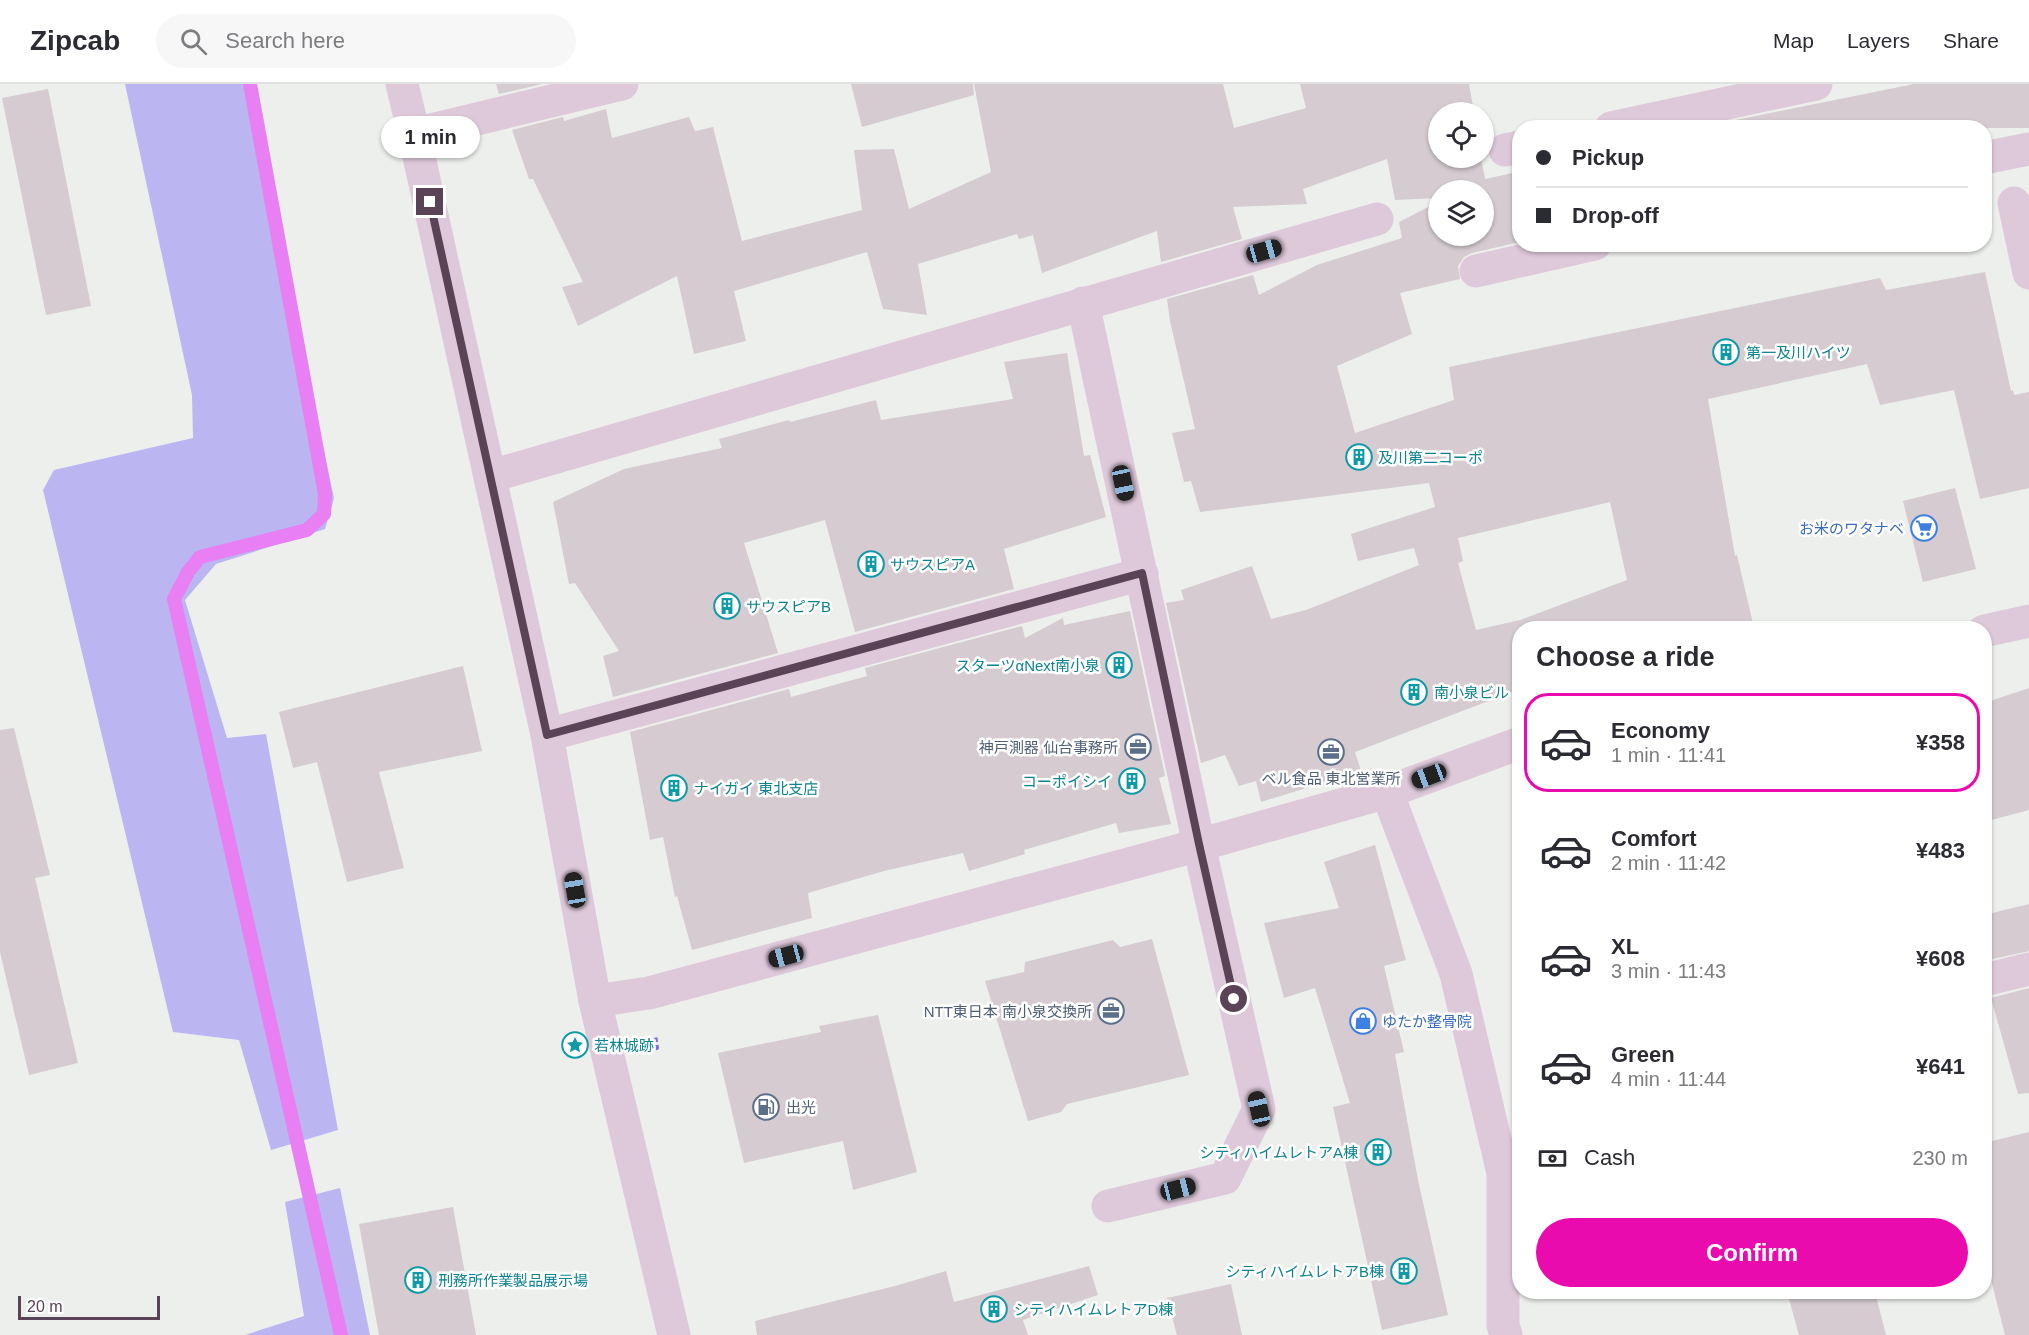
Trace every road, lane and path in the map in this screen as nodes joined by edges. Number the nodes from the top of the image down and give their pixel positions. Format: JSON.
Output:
{"nodes":[{"id":1,"x":402,"y":84,"type":"edge"},
{"id":2,"x":622,"y":84,"type":"edge"},
{"id":3,"x":1816,"y":84,"type":"edge"},
{"id":4,"x":1648,"y":120,"type":"edge"},
{"id":5,"x":414,"y":134,"type":"junction"},
{"id":6,"x":2029,"y":149,"type":"edge"},
{"id":7,"x":1992,"y":157,"type":"edge"},
{"id":8,"x":2014,"y":203,"type":"dead end"},
{"id":9,"x":1377,"y":219,"type":"dead end"},
{"id":10,"x":1560,"y":252,"type":"edge"},
{"id":11,"x":1476,"y":271,"type":"dead end"},
{"id":12,"x":2029,"y":273,"type":"edge"},
{"id":13,"x":1083,"y":303,"type":"junction"},
{"id":14,"x":491,"y":476,"type":"junction"},
{"id":15,"x":1142,"y":573,"type":"junction"},
{"id":16,"x":2029,"y":621,"type":"edge"},
{"id":17,"x":1992,"y":629,"type":"edge"},
{"id":18,"x":547,"y":735,"type":"junction"},
{"id":19,"x":1512,"y":745,"type":"edge"},
{"id":20,"x":1387,"y":792,"type":"junction"},
{"id":21,"x":1199,"y":844,"type":"junction"},
{"id":22,"x":2029,"y":969,"type":"edge"},
{"id":23,"x":1992,"y":978,"type":"edge"},
{"id":24,"x":595,"y":1001,"type":"junction"},
{"id":25,"x":1511,"y":1172,"type":"edge"},
{"id":26,"x":1108,"y":1206,"type":"dead end"},
{"id":27,"x":1495,"y":1332,"type":"edge"},
{"id":28,"x":674,"y":1335,"type":"edge"}],
"edges":[{"from":1,"to":5,"type":"street"},
{"from":2,"to":5,"type":"street"},
{"from":3,"to":4,"type":"street"},
{"from":5,"to":14,"type":"street"},
{"from":6,"to":7,"type":"street"},
{"from":8,"to":12,"type":"street"},
{"from":9,"to":13,"type":"street"},
{"from":10,"to":11,"type":"street"},
{"from":13,"to":14,"type":"street"},
{"from":13,"to":15,"type":"street"},
{"from":14,"to":18,"type":"street"},
{"from":15,"to":18,"type":"street"},
{"from":15,"to":21,"type":"street"},
{"from":16,"to":17,"type":"street"},
{"from":18,"to":24,"type":"street"},
{"from":19,"to":20,"type":"street"},
{"from":20,"to":21,"type":"street"},
{"from":20,"to":25,"type":"street"},
{"from":21,"to":24,"type":"street"},
{"from":21,"to":26,"type":"street"},
{"from":22,"to":23,"type":"street"},
{"from":24,"to":28,"type":"street"},
{"from":25,"to":27,"type":"street"}]}
